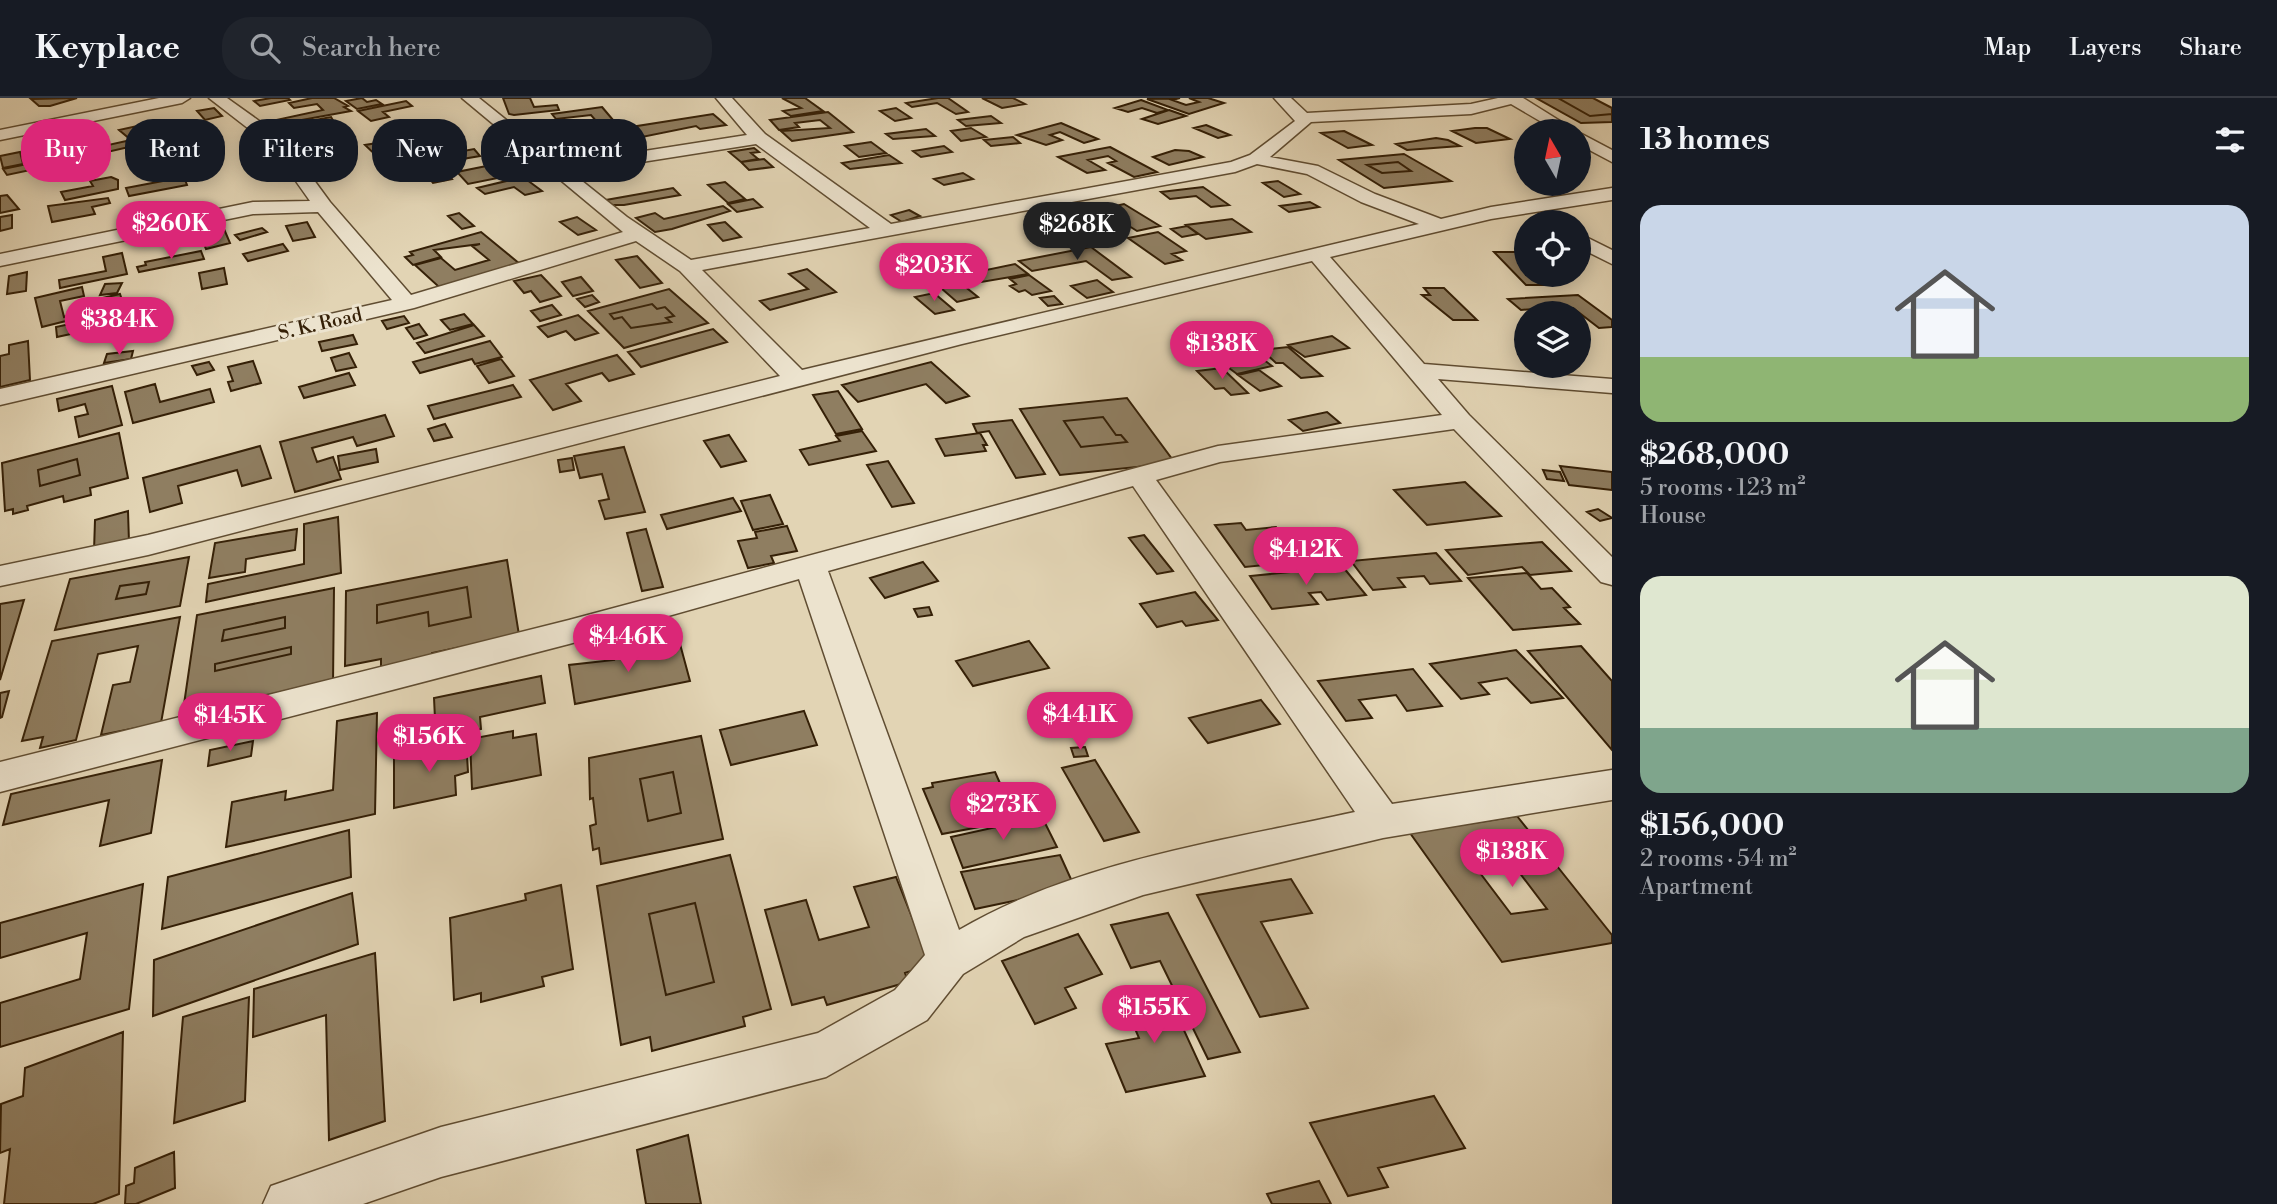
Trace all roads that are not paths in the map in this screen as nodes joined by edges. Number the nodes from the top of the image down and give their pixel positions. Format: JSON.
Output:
{"nodes":[{"id":1,"x":182,"y":98,"type":"edge"},
{"id":2,"x":217,"y":98,"type":"edge"},
{"id":3,"x":470,"y":98,"type":"edge"},
{"id":4,"x":724,"y":98,"type":"edge"},
{"id":5,"x":1282,"y":98,"type":"edge"},
{"id":6,"x":1512,"y":98,"type":"edge"},
{"id":7,"x":1303,"y":118,"type":"junction"},
{"id":8,"x":495,"y":119,"type":"edge"},
{"id":9,"x":1548,"y":119,"type":"edge"},
{"id":10,"x":0,"y":135,"type":"edge"},
{"id":11,"x":760,"y":138,"type":"junction"},
{"id":12,"x":1591,"y":145,"type":"edge"},
{"id":13,"x":647,"y":156,"type":"edge"},
{"id":14,"x":1612,"y":157,"type":"edge"},
{"id":15,"x":1256,"y":159,"type":"junction"},
{"id":16,"x":571,"y":182,"type":"edge"},
{"id":17,"x":1612,"y":194,"type":"edge"},
{"id":18,"x":323,"y":206,"type":"junction"},
{"id":19,"x":1521,"y":208,"type":"junction"},
{"id":20,"x":1525,"y":210,"type":"edge"},
{"id":21,"x":1440,"y":225,"type":"junction"},
{"id":22,"x":889,"y":232,"type":"junction"},
{"id":23,"x":637,"y":234,"type":"junction"},
{"id":24,"x":1591,"y":246,"type":"edge"},
{"id":25,"x":1317,"y":254,"type":"junction"},
{"id":26,"x":1612,"y":258,"type":"edge"},
{"id":27,"x":0,"y":260,"type":"edge"},
{"id":28,"x":687,"y":267,"type":"junction"},
{"id":29,"x":406,"y":303,"type":"junction"},
{"id":30,"x":1414,"y":370,"type":"junction"},
{"id":31,"x":797,"y":379,"type":"junction"},
{"id":32,"x":1612,"y":386,"type":"edge"},
{"id":33,"x":0,"y":397,"type":"edge"},
{"id":34,"x":1460,"y":420,"type":"junction"},
{"id":35,"x":1139,"y":475,"type":"junction"},
{"id":36,"x":810,"y":565,"type":"junction"},
{"id":37,"x":1612,"y":575,"type":"edge"},
{"id":38,"x":0,"y":576,"type":"edge"},
{"id":39,"x":0,"y":777,"type":"edge"},
{"id":40,"x":1612,"y":785,"type":"edge"},
{"id":41,"x":1383,"y":822,"type":"junction"},
{"id":42,"x":948,"y":960,"type":"junction"},
{"id":43,"x":289,"y":1204,"type":"edge"}],
"edges":[{"from":1,"to":10,"type":"street"},
{"from":2,"to":18,"type":"street"},
{"from":3,"to":8,"type":"street"},
{"from":4,"to":11,"type":"street"},
{"from":5,"to":7,"type":"street"},
{"from":6,"to":7,"type":"street"},
{"from":6,"to":9,"type":"street"},
{"from":7,"to":15,"type":"street"},
{"from":11,"to":13,"type":"street"},
{"from":11,"to":22,"type":"street"},
{"from":12,"to":14,"type":"street"},
{"from":15,"to":21,"type":"street"},
{"from":15,"to":22,"type":"street"},
{"from":16,"to":23,"type":"street"},
{"from":17,"to":19,"type":"street"},
{"from":18,"to":27,"type":"street"},
{"from":18,"to":29,"type":"street"},
{"from":19,"to":20,"type":"street"},
{"from":19,"to":21,"type":"street"},
{"from":21,"to":25,"type":"street"},
{"from":22,"to":28,"type":"street"},
{"from":23,"to":28,"type":"street"},
{"from":23,"to":29,"type":"street","name":"S. K. Road"},
{"from":24,"to":26,"type":"street"},
{"from":25,"to":30,"type":"street"},
{"from":25,"to":31,"type":"street"},
{"from":28,"to":31,"type":"street"},
{"from":29,"to":33,"type":"street","name":"S. K. Road"},
{"from":30,"to":32,"type":"street"},
{"from":30,"to":34,"type":"street"},
{"from":31,"to":38,"type":"street"},
{"from":34,"to":35,"type":"street"},
{"from":34,"to":37,"type":"street"},
{"from":35,"to":36,"type":"street"},
{"from":35,"to":41,"type":"street"},
{"from":36,"to":39,"type":"street"},
{"from":36,"to":42,"type":"street"},
{"from":40,"to":41,"type":"street"},
{"from":41,"to":42,"type":"street"},
{"from":42,"to":43,"type":"street"}]}
